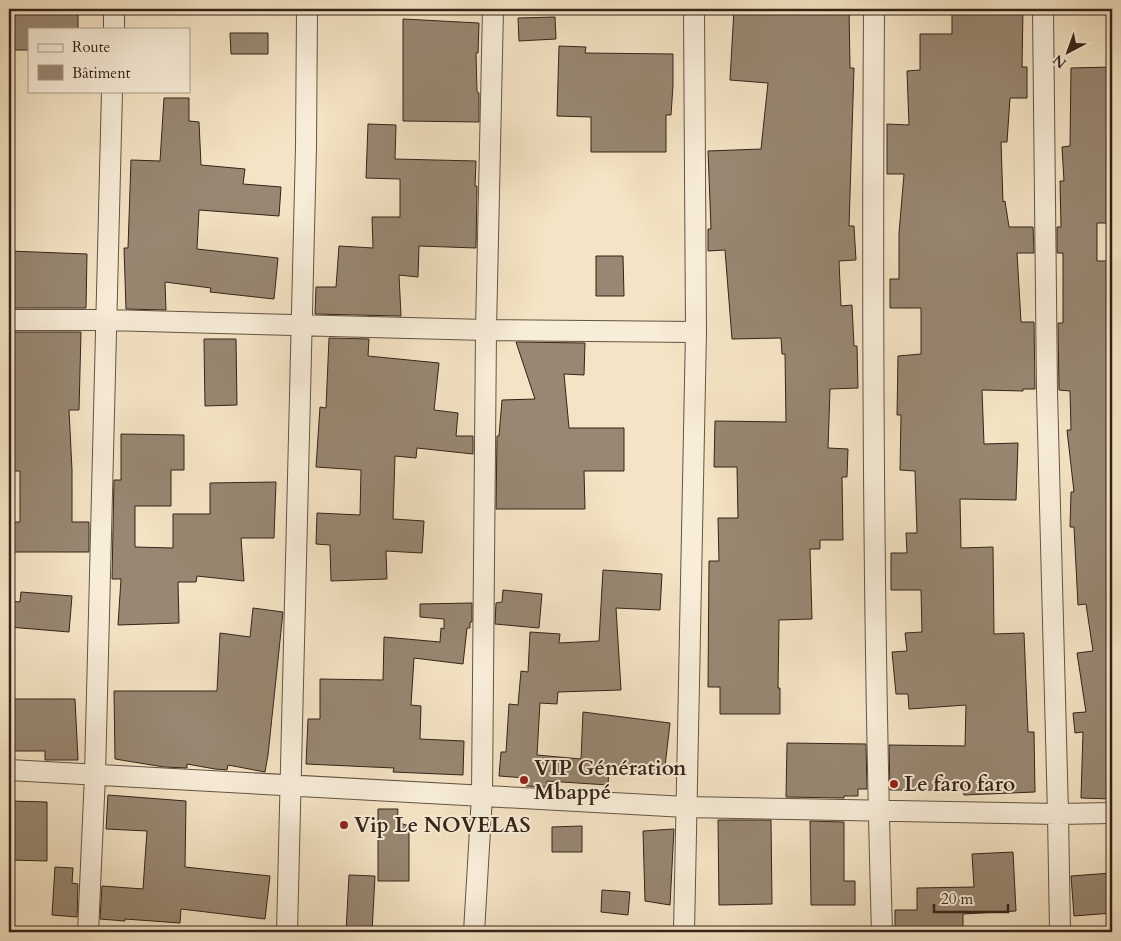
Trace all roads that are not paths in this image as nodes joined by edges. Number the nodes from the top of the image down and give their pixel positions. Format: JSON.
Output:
{"nodes":[{"id":1,"x":114,"y":9,"type":"edge"},
{"id":2,"x":307,"y":9,"type":"edge"},
{"id":3,"x":493,"y":9,"type":"edge"},
{"id":4,"x":694,"y":9,"type":"edge"},
{"id":5,"x":874,"y":9,"type":"edge"},
{"id":6,"x":1043,"y":9,"type":"edge"},
{"id":7,"x":114,"y":28,"type":"edge"},
{"id":8,"x":112,"y":92,"type":"edge"},
{"id":9,"x":9,"y":320,"type":"edge"},
{"id":10,"x":106,"y":320,"type":"junction"},
{"id":11,"x":301,"y":326,"type":"junction"},
{"id":12,"x":486,"y":330,"type":"junction"},
{"id":13,"x":696,"y":332,"type":"junction"},
{"id":14,"x":9,"y":770,"type":"edge"},
{"id":15,"x":95,"y":775,"type":"junction"},
{"id":16,"x":290,"y":785,"type":"junction"},
{"id":17,"x":482,"y":796,"type":"junction"},
{"id":18,"x":686,"y":807,"type":"junction"},
{"id":19,"x":878,"y":809,"type":"junction"},
{"id":20,"x":1112,"y":813,"type":"edge"},
{"id":21,"x":1058,"y":814,"type":"junction"},
{"id":22,"x":88,"y":932,"type":"edge"},
{"id":23,"x":287,"y":932,"type":"edge"},
{"id":24,"x":474,"y":932,"type":"edge"},
{"id":25,"x":684,"y":932,"type":"edge"},
{"id":26,"x":882,"y":932,"type":"edge"},
{"id":27,"x":1060,"y":932,"type":"edge"}],
"edges":[{"from":1,"to":7,"type":"street"},
{"from":2,"to":11,"type":"street"},
{"from":3,"to":12,"type":"street"},
{"from":4,"to":13,"type":"street"},
{"from":5,"to":19,"type":"street"},
{"from":6,"to":21,"type":"street"},
{"from":8,"to":10,"type":"street"},
{"from":9,"to":10,"type":"street"},
{"from":10,"to":11,"type":"street"},
{"from":10,"to":15,"type":"street"},
{"from":11,"to":12,"type":"street"},
{"from":11,"to":16,"type":"street"},
{"from":12,"to":13,"type":"street"},
{"from":12,"to":17,"type":"street"},
{"from":13,"to":18,"type":"street"},
{"from":14,"to":15,"type":"street"},
{"from":15,"to":16,"type":"street"},
{"from":15,"to":22,"type":"street"},
{"from":16,"to":17,"type":"street"},
{"from":16,"to":23,"type":"street"},
{"from":17,"to":18,"type":"street"},
{"from":17,"to":24,"type":"street"},
{"from":18,"to":19,"type":"street"},
{"from":18,"to":25,"type":"street"},
{"from":19,"to":21,"type":"street"},
{"from":19,"to":26,"type":"street"},
{"from":20,"to":21,"type":"street"},
{"from":21,"to":27,"type":"street"}]}
